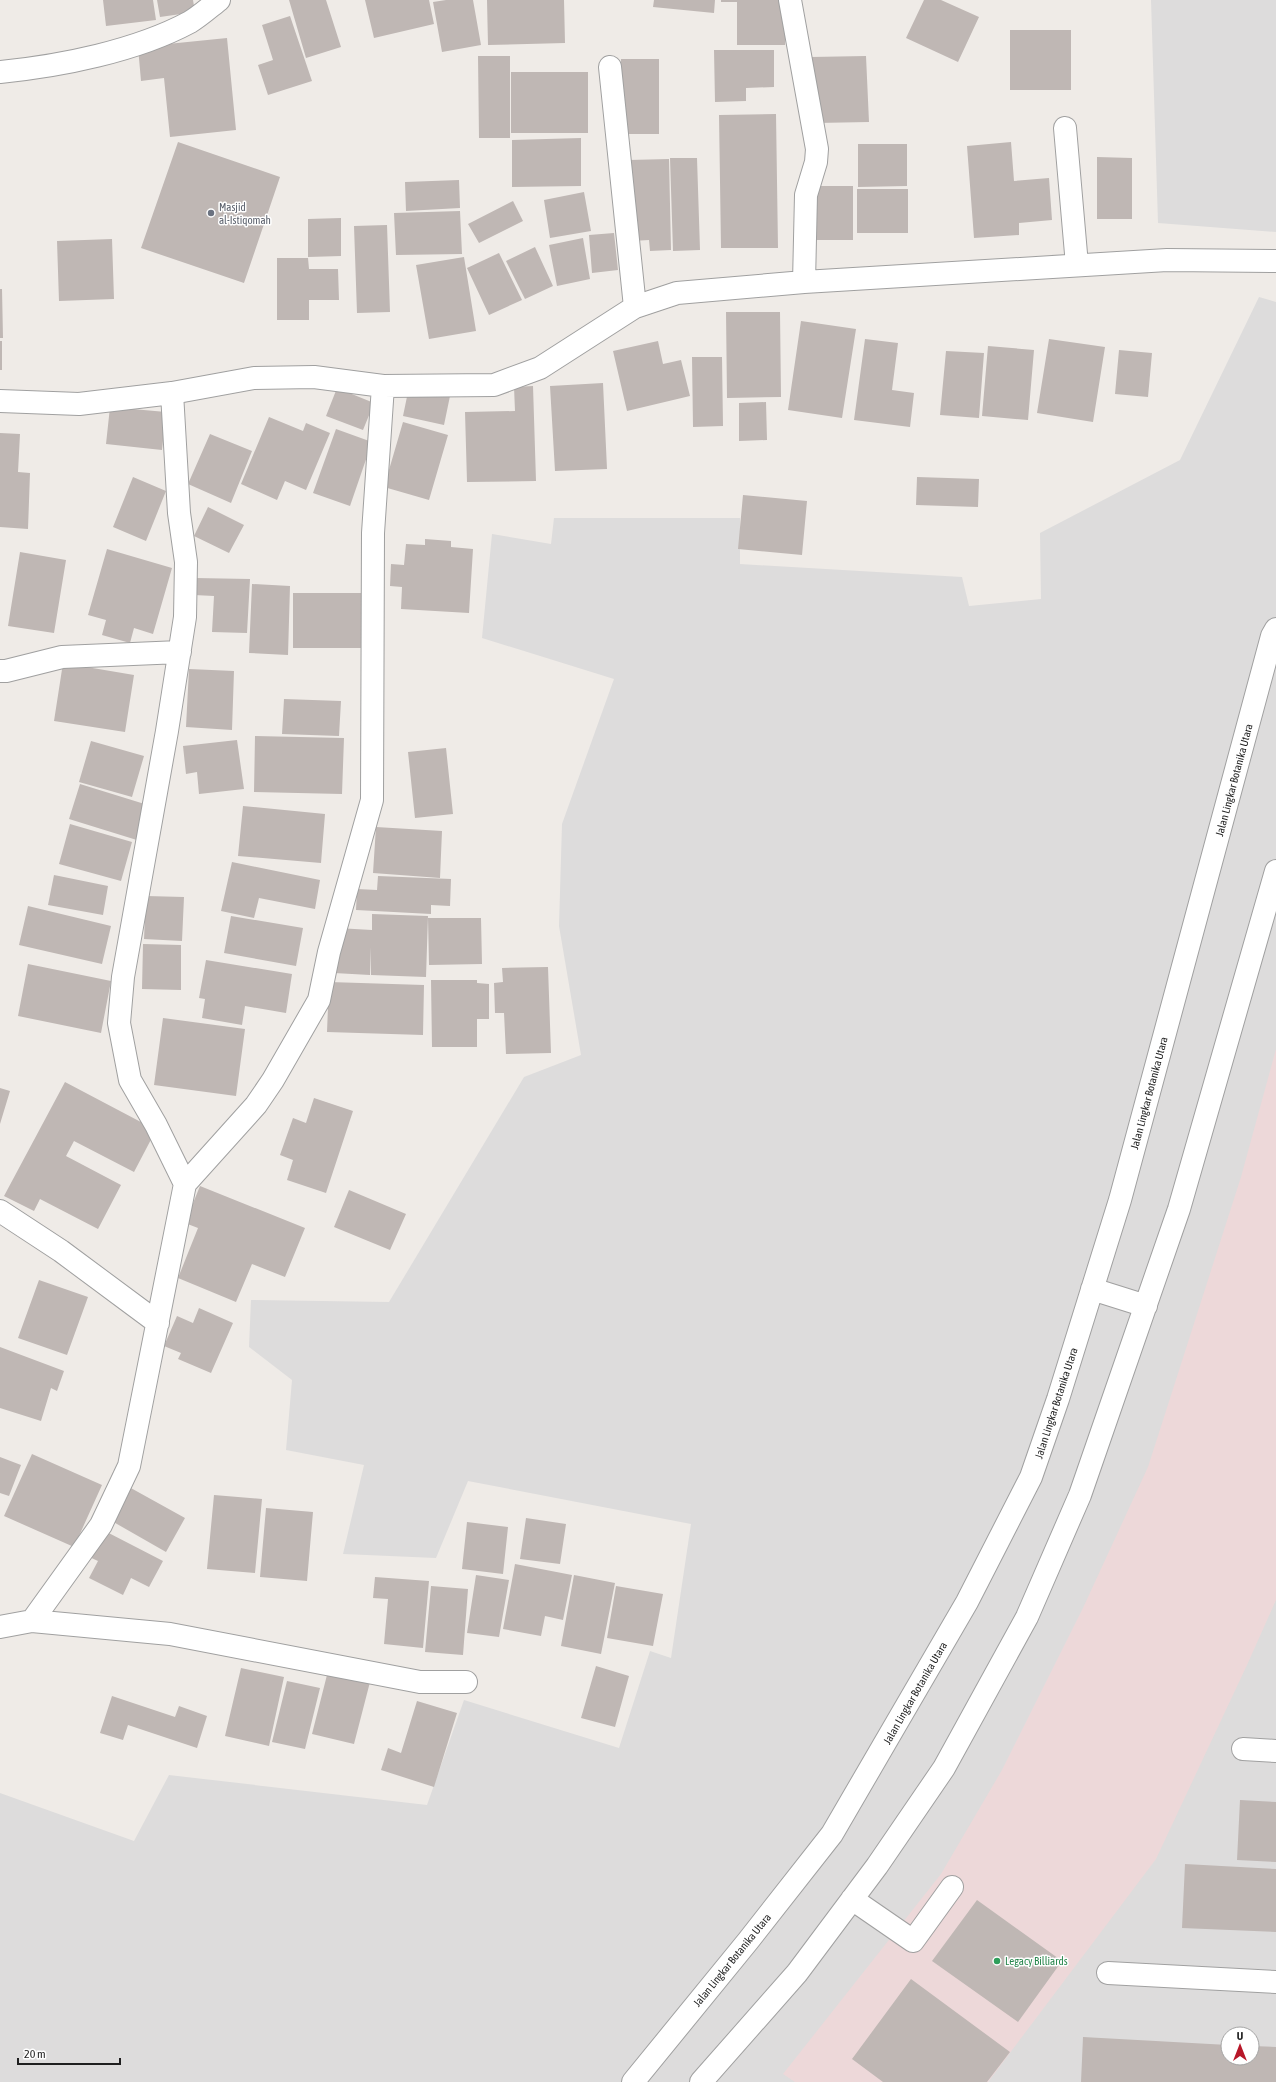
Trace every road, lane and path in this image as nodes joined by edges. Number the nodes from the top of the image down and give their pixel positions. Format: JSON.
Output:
{"nodes":[{"id":1,"x":219,"y":0,"type":"edge"},
{"id":2,"x":790,"y":0,"type":"edge"},
{"id":3,"x":610,"y":67,"type":"dead end"},
{"id":4,"x":0,"y":72,"type":"edge"},
{"id":5,"x":1065,"y":128,"type":"dead end"},
{"id":6,"x":1276,"y":261,"type":"edge"},
{"id":7,"x":1077,"y":265,"type":"junction"},
{"id":8,"x":804,"y":282,"type":"junction"},
{"id":9,"x":634,"y":307,"type":"junction"},
{"id":10,"x":383,"y":386,"type":"junction"},
{"id":11,"x":172,"y":393,"type":"junction"},
{"id":12,"x":0,"y":401,"type":"edge"},
{"id":13,"x":1276,"y":629,"type":"edge"},
{"id":14,"x":180,"y":652,"type":"junction"},
{"id":15,"x":0,"y":671,"type":"edge"},
{"id":16,"x":1276,"y":870,"type":"edge"},
{"id":17,"x":185,"y":1184,"type":"junction"},
{"id":18,"x":0,"y":1210,"type":"edge"},
{"id":19,"x":1092,"y":1289,"type":"junction"},
{"id":20,"x":1146,"y":1306,"type":"junction"},
{"id":21,"x":158,"y":1323,"type":"junction"},
{"id":22,"x":32,"y":1621,"type":"junction"},
{"id":23,"x":0,"y":1627,"type":"edge"},
{"id":24,"x":466,"y":1682,"type":"dead end"},
{"id":25,"x":1242,"y":1749,"type":"dead end"},
{"id":26,"x":1276,"y":1751,"type":"edge"},
{"id":27,"x":952,"y":1887,"type":"dead end"},
{"id":28,"x":852,"y":1899,"type":"junction"},
{"id":29,"x":1108,"y":1972,"type":"dead end"},
{"id":30,"x":1276,"y":1982,"type":"edge"},
{"id":31,"x":633,"y":2082,"type":"edge"},
{"id":32,"x":701,"y":2082,"type":"edge"}],
"edges":[{"from":1,"to":4,"type":"street"},
{"from":2,"to":8,"type":"street"},
{"from":3,"to":9,"type":"street"},
{"from":5,"to":7,"type":"street"},
{"from":6,"to":7,"type":"street"},
{"from":7,"to":8,"type":"street"},
{"from":8,"to":9,"type":"street"},
{"from":9,"to":10,"type":"street"},
{"from":10,"to":11,"type":"street"},
{"from":10,"to":17,"type":"street"},
{"from":11,"to":12,"type":"street"},
{"from":11,"to":14,"type":"street"},
{"from":13,"to":19,"type":"street","name":"Jalan Lingkar Botanika Utara"},
{"from":14,"to":15,"type":"street"},
{"from":14,"to":17,"type":"street"},
{"from":16,"to":20,"type":"street"},
{"from":17,"to":21,"type":"street"},
{"from":18,"to":21,"type":"street"},
{"from":19,"to":20,"type":"street"},
{"from":19,"to":31,"type":"street","name":"Jalan Lingkar Botanika Utara"},
{"from":20,"to":28,"type":"street"},
{"from":21,"to":22,"type":"street"},
{"from":22,"to":23,"type":"street"},
{"from":22,"to":24,"type":"street"},
{"from":25,"to":26,"type":"street"},
{"from":27,"to":28,"type":"street"},
{"from":28,"to":32,"type":"street"},
{"from":29,"to":30,"type":"street"}]}
